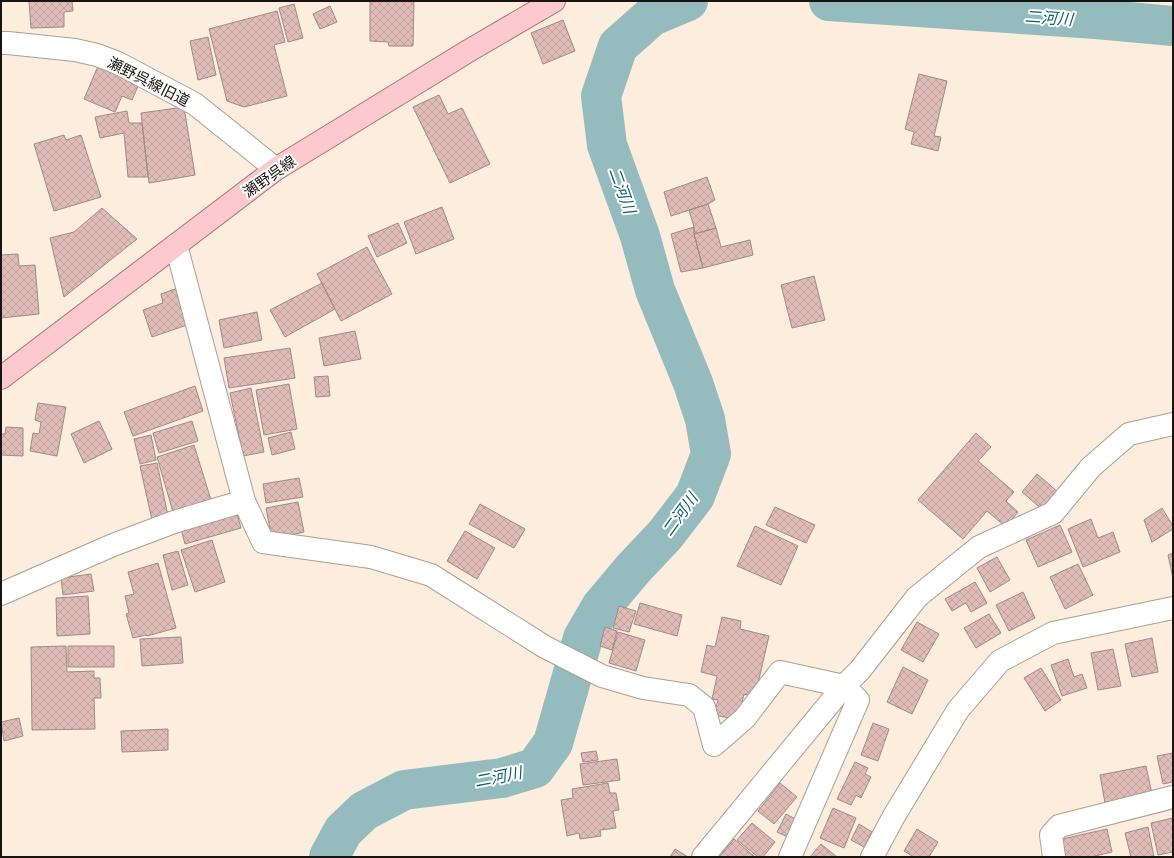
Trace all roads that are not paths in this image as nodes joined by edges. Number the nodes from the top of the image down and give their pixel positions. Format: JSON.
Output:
{"nodes":[{"id":1,"x":554,"y":1,"type":"edge"},
{"id":2,"x":1,"y":43,"type":"edge"},
{"id":3,"x":276,"y":169,"type":"junction"},
{"id":4,"x":176,"y":245,"type":"junction"},
{"id":5,"x":1,"y":378,"type":"edge"},
{"id":6,"x":1173,"y":424,"type":"edge"},
{"id":7,"x":244,"y":501,"type":"junction"},
{"id":8,"x":1,"y":594,"type":"edge"},
{"id":9,"x":1173,"y":608,"type":"edge"},
{"id":10,"x":844,"y":686,"type":"junction"},
{"id":11,"x":1173,"y":797,"type":"edge"},
{"id":12,"x":703,"y":857,"type":"edge"},
{"id":13,"x":790,"y":857,"type":"edge"},
{"id":14,"x":872,"y":857,"type":"edge"},
{"id":15,"x":1054,"y":857,"type":"edge"}],
"edges":[{"from":1,"to":3,"type":"main road","name":"瀬野呉線"},
{"from":2,"to":3,"type":"street","name":"瀬野呉線旧道"},
{"from":3,"to":4,"type":"main road","name":"瀬野呉線"},
{"from":4,"to":5,"type":"main road","name":"瀬野呉線"},
{"from":4,"to":7,"type":"street"},
{"from":6,"to":10,"type":"street"},
{"from":7,"to":8,"type":"street"},
{"from":7,"to":10,"type":"street"},
{"from":9,"to":14,"type":"street"},
{"from":10,"to":12,"type":"street"},
{"from":10,"to":13,"type":"street"},
{"from":11,"to":15,"type":"street"}]}
